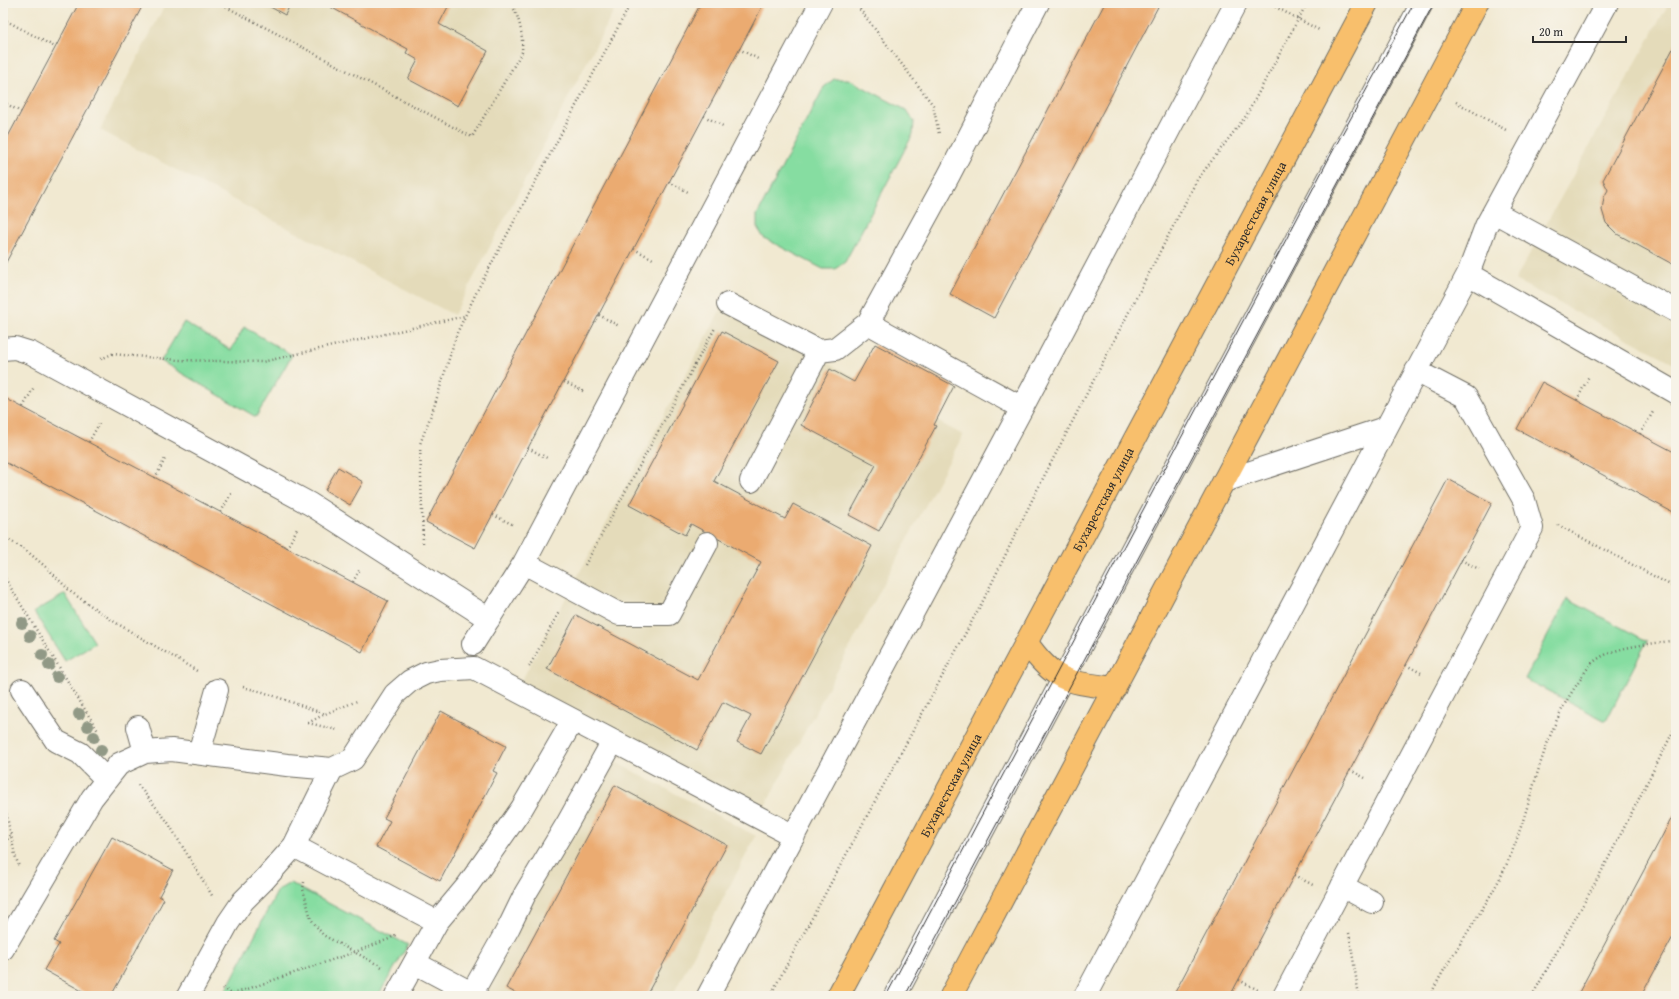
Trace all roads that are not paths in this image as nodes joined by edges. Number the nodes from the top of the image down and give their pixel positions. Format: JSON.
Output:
{"nodes":[{"id":1,"x":821,"y":3,"type":"edge"},
{"id":2,"x":1038,"y":3,"type":"edge"},
{"id":3,"x":1236,"y":3,"type":"edge"},
{"id":4,"x":1367,"y":3,"type":"edge"},
{"id":5,"x":1422,"y":3,"type":"edge"},
{"id":6,"x":1477,"y":3,"type":"edge"},
{"id":7,"x":1607,"y":3,"type":"edge"},
{"id":8,"x":1494,"y":212,"type":"junction"},
{"id":9,"x":1468,"y":274,"type":"junction"},
{"id":10,"x":728,"y":304,"type":"road end"},
{"id":11,"x":1676,"y":311,"type":"edge"},
{"id":12,"x":868,"y":323,"type":"junction"},
{"id":13,"x":3,"y":349,"type":"edge"},
{"id":14,"x":819,"y":351,"type":"junction"},
{"id":15,"x":1416,"y":371,"type":"junction"},
{"id":16,"x":1676,"y":393,"type":"edge"},
{"id":17,"x":1022,"y":408,"type":"junction"},
{"id":18,"x":1385,"y":428,"type":"junction"},
{"id":19,"x":751,"y":481,"type":"dead end"},
{"id":20,"x":1224,"y":481,"type":"junction"},
{"id":21,"x":707,"y":544,"type":"dead end"},
{"id":22,"x":524,"y":563,"type":"junction"},
{"id":23,"x":471,"y":607,"type":"junction"},
{"id":24,"x":489,"y":619,"type":"junction"},
{"id":25,"x":1027,"y":643,"type":"junction"},
{"id":26,"x":473,"y":644,"type":"junction"},
{"id":27,"x":474,"y":668,"type":"junction"},
{"id":28,"x":1064,"y":678,"type":"junction"},
{"id":29,"x":1115,"y":688,"type":"junction"},
{"id":30,"x":22,"y":690,"type":"dead end"},
{"id":31,"x":217,"y":690,"type":"dead end"},
{"id":32,"x":573,"y":720,"type":"junction"},
{"id":33,"x":138,"y":727,"type":"dead end"},
{"id":34,"x":613,"y":741,"type":"junction"},
{"id":35,"x":145,"y":752,"type":"junction"},
{"id":36,"x":199,"y":753,"type":"junction"},
{"id":37,"x":332,"y":769,"type":"junction"},
{"id":38,"x":112,"y":772,"type":"junction"},
{"id":39,"x":794,"y":836,"type":"junction"},
{"id":40,"x":302,"y":850,"type":"junction"},
{"id":41,"x":1342,"y":886,"type":"junction"},
{"id":42,"x":1372,"y":902,"type":"dead end"},
{"id":43,"x":431,"y":919,"type":"junction"},
{"id":44,"x":3,"y":949,"type":"edge"},
{"id":45,"x":415,"y":963,"type":"junction"},
{"id":46,"x":1274,"y":994,"type":"edge"},
{"id":47,"x":474,"y":995,"type":"edge"},
{"id":48,"x":188,"y":996,"type":"edge"},
{"id":49,"x":396,"y":996,"type":"edge"},
{"id":50,"x":708,"y":996,"type":"edge"},
{"id":51,"x":838,"y":996,"type":"edge"},
{"id":52,"x":895,"y":996,"type":"edge"},
{"id":53,"x":951,"y":996,"type":"edge"},
{"id":54,"x":1085,"y":996,"type":"edge"}],
"edges":[{"from":1,"to":22,"type":"street"},
{"from":2,"to":12,"type":"street"},
{"from":3,"to":17,"type":"street"},
{"from":4,"to":25,"type":"main road","name":"Бухарестская улица"},
{"from":5,"to":28,"type":"street"},
{"from":6,"to":20,"type":"main road"},
{"from":7,"to":8,"type":"street"},
{"from":8,"to":9,"type":"street"},
{"from":8,"to":11,"type":"street"},
{"from":9,"to":15,"type":"street"},
{"from":9,"to":16,"type":"street"},
{"from":10,"to":14,"type":"street"},
{"from":12,"to":14,"type":"street"},
{"from":12,"to":17,"type":"street"},
{"from":13,"to":23,"type":"street"},
{"from":14,"to":19,"type":"street"},
{"from":15,"to":18,"type":"street"},
{"from":15,"to":41,"type":"street"},
{"from":17,"to":39,"type":"street"},
{"from":18,"to":20,"type":"street"},
{"from":18,"to":54,"type":"street"},
{"from":20,"to":29,"type":"main road"},
{"from":21,"to":22,"type":"street"},
{"from":22,"to":24,"type":"street"},
{"from":23,"to":24,"type":"street"},
{"from":23,"to":26,"type":"street"},
{"from":24,"to":26,"type":"street"},
{"from":25,"to":28,"type":"main road"},
{"from":25,"to":51,"type":"main road","name":"Бухарестская улица"},
{"from":26,"to":27,"type":"street"},
{"from":27,"to":32,"type":"street"},
{"from":27,"to":37,"type":"street"},
{"from":28,"to":29,"type":"main road"},
{"from":28,"to":52,"type":"street"},
{"from":29,"to":53,"type":"main road"},
{"from":30,"to":38,"type":"street"},
{"from":31,"to":36,"type":"street"},
{"from":32,"to":34,"type":"street"},
{"from":32,"to":43,"type":"street"},
{"from":33,"to":35,"type":"street"},
{"from":34,"to":39,"type":"street"},
{"from":34,"to":47,"type":"street"},
{"from":35,"to":36,"type":"street"},
{"from":35,"to":38,"type":"street"},
{"from":36,"to":37,"type":"street"},
{"from":37,"to":40,"type":"street"},
{"from":38,"to":44,"type":"street"},
{"from":39,"to":50,"type":"street"},
{"from":40,"to":43,"type":"street"},
{"from":40,"to":48,"type":"street"},
{"from":41,"to":42,"type":"street"},
{"from":41,"to":46,"type":"street"},
{"from":43,"to":45,"type":"street"},
{"from":45,"to":47,"type":"street"},
{"from":45,"to":49,"type":"street"}]}
